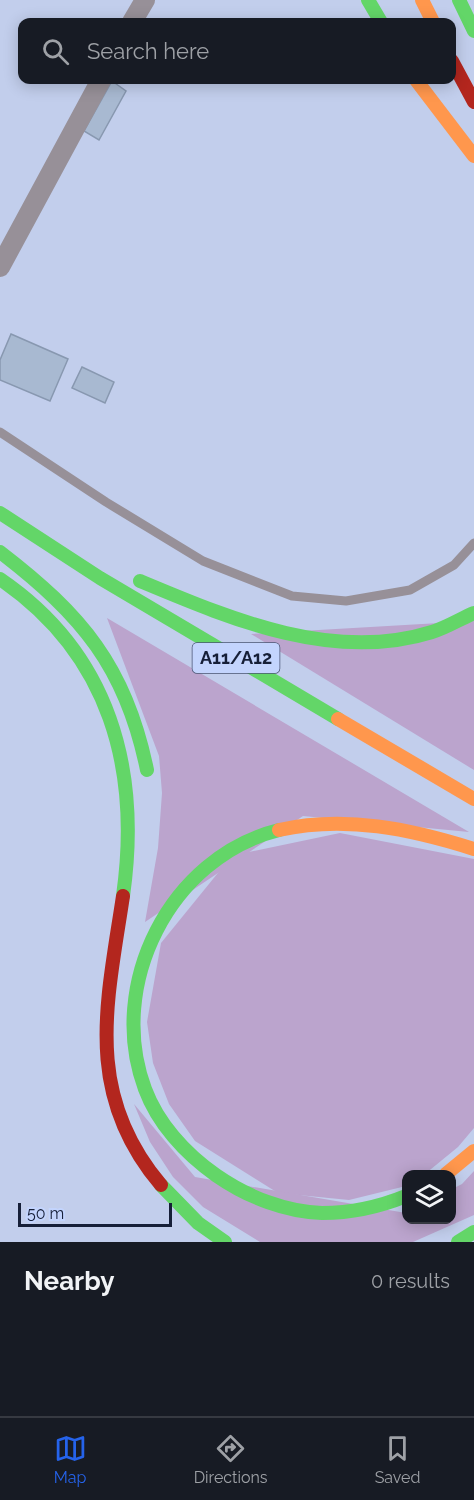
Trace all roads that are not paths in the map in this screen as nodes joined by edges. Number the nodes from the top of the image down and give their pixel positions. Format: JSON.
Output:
{"nodes":[{"id":1,"x":145,"y":0,"type":"edge"},
{"id":2,"x":368,"y":0,"type":"edge"},
{"id":3,"x":422,"y":0,"type":"edge"},
{"id":4,"x":459,"y":0,"type":"edge"},
{"id":5,"x":134,"y":18,"type":"edge"},
{"id":6,"x":379,"y":18,"type":"edge"},
{"id":7,"x":431,"y":18,"type":"edge"},
{"id":8,"x":474,"y":31,"type":"edge"},
{"id":9,"x":456,"y":68,"type":"edge"},
{"id":10,"x":98,"y":84,"type":"edge"},
{"id":11,"x":419,"y":84,"type":"edge"},
{"id":12,"x":474,"y":102,"type":"edge"},
{"id":13,"x":443,"y":117,"type":"junction"},
{"id":14,"x":474,"y":156,"type":"edge"},
{"id":15,"x":474,"y":170,"type":"edge"},
{"id":16,"x":0,"y":267,"type":"edge"},
{"id":17,"x":0,"y":432,"type":"edge"},
{"id":18,"x":0,"y":512,"type":"edge"},
{"id":19,"x":0,"y":537,"type":"edge"},
{"id":20,"x":474,"y":543,"type":"edge"},
{"id":21,"x":17,"y":547,"type":"dead end"},
{"id":22,"x":0,"y":552,"type":"edge"},
{"id":23,"x":95,"y":558,"type":"dead end"},
{"id":24,"x":127,"y":575,"type":"dead end"},
{"id":25,"x":0,"y":579,"type":"edge"},
{"id":26,"x":474,"y":613,"type":"edge"},
{"id":27,"x":231,"y":673,"type":"dead end"},
{"id":28,"x":415,"y":781,"type":"dead end"},
{"id":29,"x":149,"y":790,"type":"dead end"},
{"id":30,"x":474,"y":799,"type":"edge"},
{"id":31,"x":474,"y":849,"type":"edge"},
{"id":32,"x":139,"y":883,"type":"dead end"},
{"id":33,"x":111,"y":977,"type":"junction"},
{"id":34,"x":474,"y":1151,"type":"edge"},
{"id":35,"x":451,"y":1170,"type":"edge"},
{"id":36,"x":402,"y":1198,"type":"edge"},
{"id":37,"x":474,"y":1233,"type":"edge"},
{"id":38,"x":225,"y":1242,"type":"edge"},
{"id":39,"x":458,"y":1242,"type":"edge"}],
"edges":[{"from":1,"to":5,"type":"street"},
{"from":2,"to":6,"type":"highway"},
{"from":3,"to":7,"type":"highway"},
{"from":4,"to":8,"type":"highway"},
{"from":9,"to":12,"type":"highway"},
{"from":10,"to":16,"type":"street"},
{"from":11,"to":13,"type":"highway"},
{"from":13,"to":14,"type":"highway"},
{"from":13,"to":15,"type":"highway"},
{"from":17,"to":20,"type":"lane"},
{"from":18,"to":23,"type":"highway"},
{"from":18,"to":30,"type":"highway","number":"A11/A12"},
{"from":19,"to":21,"type":"highway"},
{"from":22,"to":29,"type":"highway"},
{"from":24,"to":26,"type":"highway"},
{"from":25,"to":33,"type":"highway"},
{"from":27,"to":28,"type":"highway","number":"A11/A12"},
{"from":31,"to":36,"type":"highway"},
{"from":32,"to":33,"type":"highway"},
{"from":33,"to":38,"type":"highway"},
{"from":34,"to":35,"type":"highway"},
{"from":37,"to":39,"type":"highway"}]}
